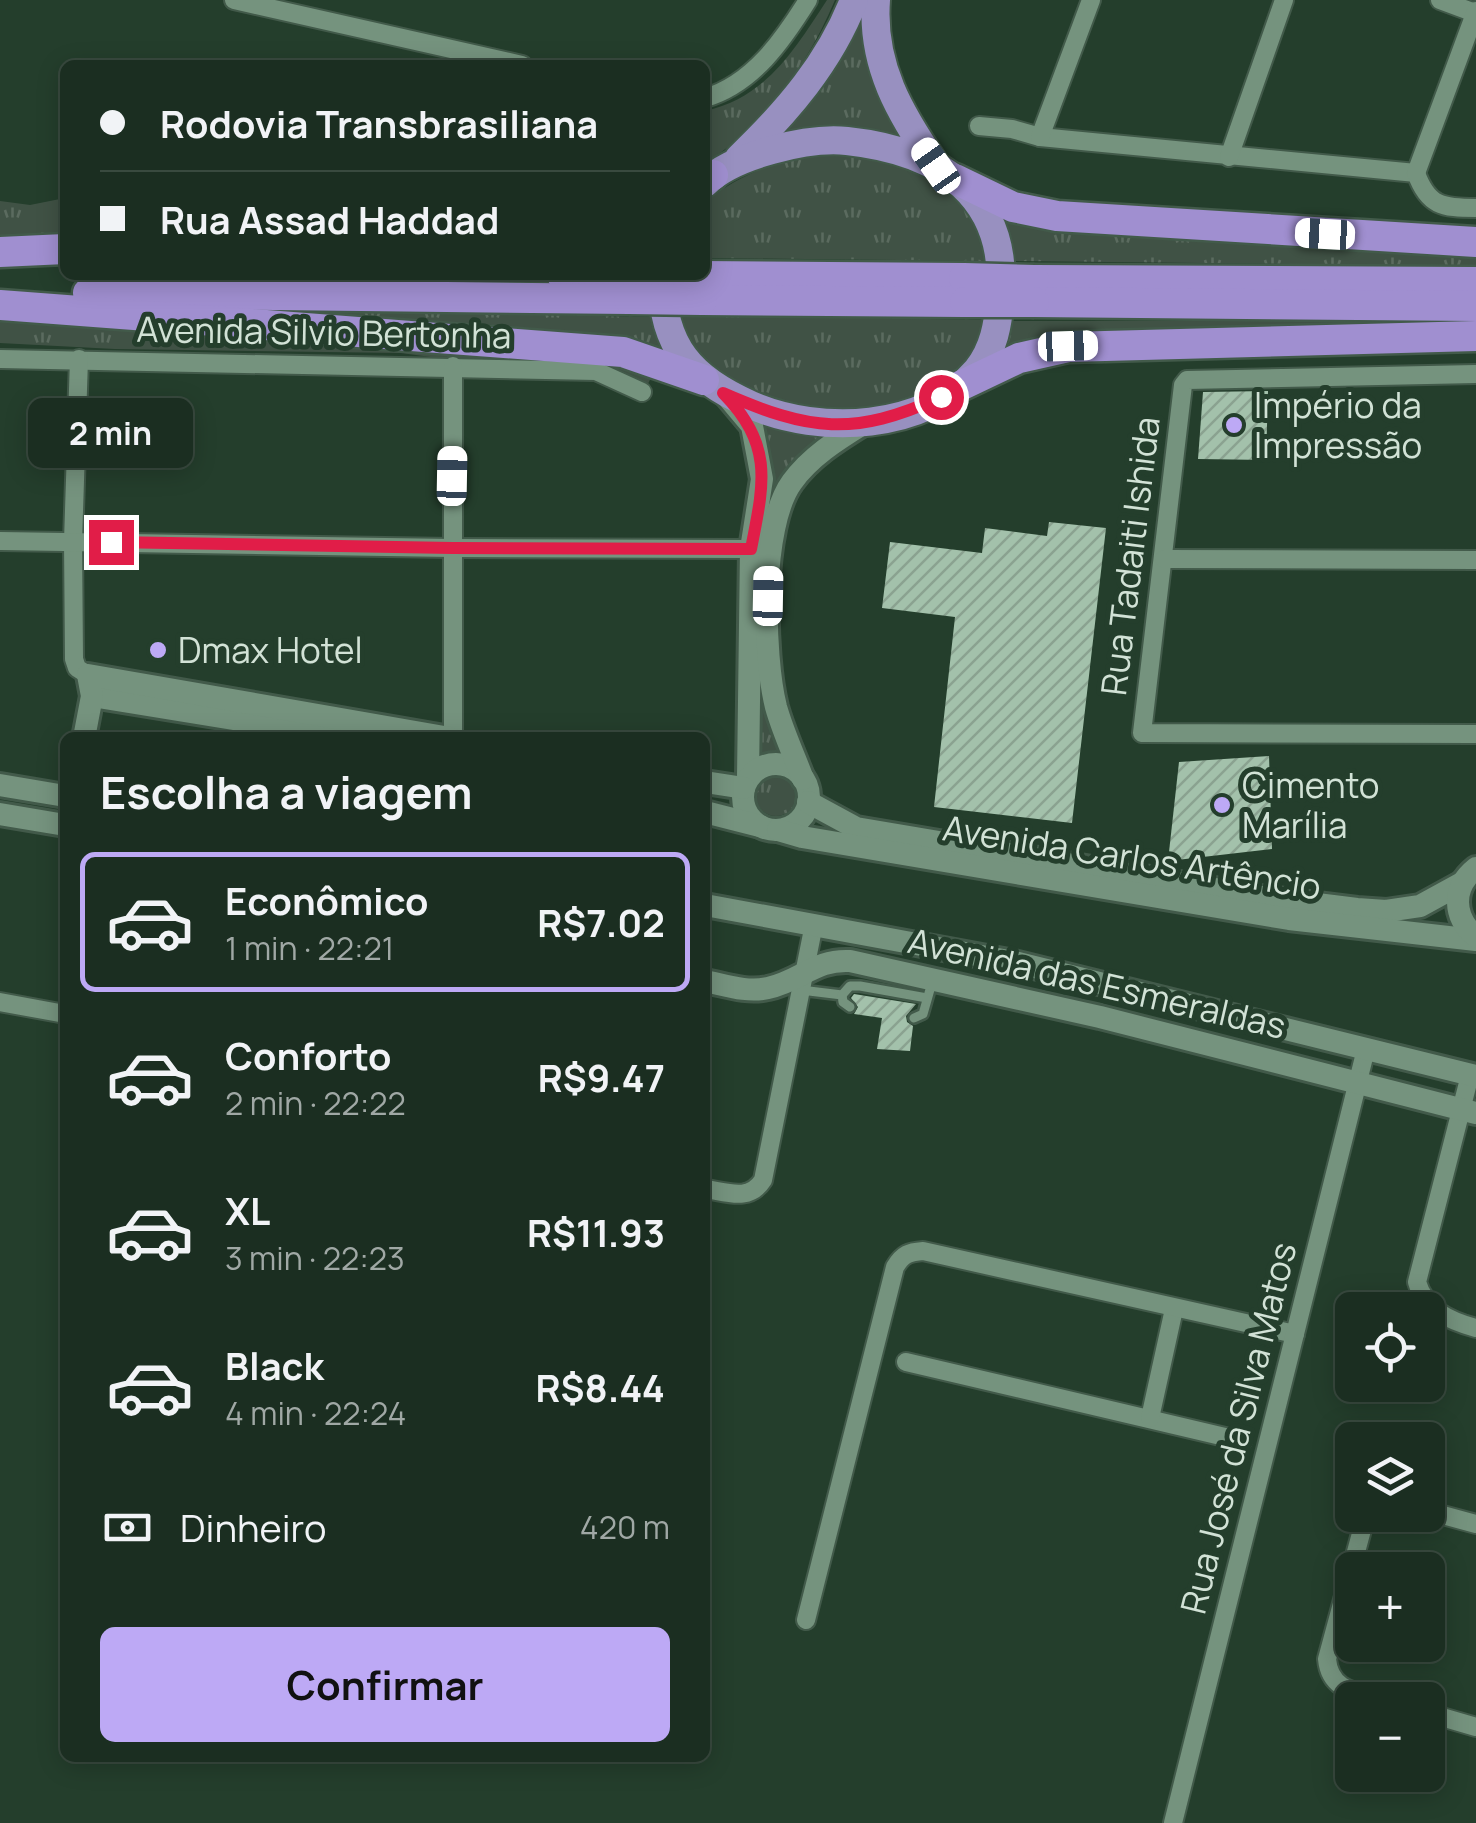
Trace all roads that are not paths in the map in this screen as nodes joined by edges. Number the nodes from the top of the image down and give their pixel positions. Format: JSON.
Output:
{"nodes":[{"id":1,"x":234,"y":0,"type":"edge"},
{"id":2,"x":808,"y":0,"type":"edge"},
{"id":3,"x":854,"y":0,"type":"edge"},
{"id":4,"x":876,"y":0,"type":"edge"},
{"id":5,"x":1091,"y":0,"type":"edge"},
{"id":6,"x":1284,"y":0,"type":"edge"},
{"id":7,"x":1440,"y":0,"type":"edge"},
{"id":8,"x":1476,"y":12,"type":"edge"},
{"id":9,"x":500,"y":60,"type":"edge"},
{"id":10,"x":710,"y":96,"type":"edge"},
{"id":11,"x":979,"y":126,"type":"dead end"},
{"id":12,"x":1040,"y":137,"type":"junction"},
{"id":13,"x":1228,"y":157,"type":"junction"},
{"id":14,"x":945,"y":172,"type":"junction"},
{"id":15,"x":1416,"y":173,"type":"junction"},
{"id":16,"x":714,"y":176,"type":"edge"},
{"id":17,"x":1476,"y":208,"type":"edge"},
{"id":18,"x":1476,"y":242,"type":"edge"},
{"id":19,"x":60,"y":248,"type":"edge"},
{"id":20,"x":0,"y":252,"type":"edge"},
{"id":21,"x":0,"y":267,"type":"edge"},
{"id":22,"x":60,"y":268,"type":"edge"},
{"id":23,"x":587,"y":280,"type":"edge"},
{"id":24,"x":662,"y":280,"type":"edge"},
{"id":25,"x":1476,"y":282,"type":"edge"},
{"id":26,"x":627,"y":288,"type":"edge"},
{"id":27,"x":701,"y":288,"type":"edge"},
{"id":28,"x":1034,"y":291,"type":"junction"},
{"id":29,"x":0,"y":292,"type":"edge"},
{"id":30,"x":0,"y":305,"type":"edge"},
{"id":31,"x":1476,"y":306,"type":"edge"},
{"id":32,"x":1476,"y":336,"type":"edge"},
{"id":33,"x":0,"y":359,"type":"edge"},
{"id":34,"x":79,"y":359,"type":"junction"},
{"id":35,"x":454,"y":366,"type":"junction"},
{"id":36,"x":1476,"y":374,"type":"edge"},
{"id":37,"x":714,"y":386,"type":"junction"},
{"id":38,"x":958,"y":387,"type":"junction"},
{"id":39,"x":642,"y":392,"type":"dead end"},
{"id":40,"x":863,"y":424,"type":"junction"},
{"id":41,"x":0,"y":541,"type":"edge"},
{"id":42,"x":73,"y":541,"type":"junction"},
{"id":43,"x":452,"y":548,"type":"junction"},
{"id":44,"x":751,"y":549,"type":"junction"},
{"id":45,"x":1164,"y":559,"type":"junction"},
{"id":46,"x":1476,"y":560,"type":"edge"},
{"id":47,"x":90,"y":685,"type":"junction"},
{"id":48,"x":85,"y":732,"type":"edge"},
{"id":49,"x":321,"y":732,"type":"edge"},
{"id":50,"x":410,"y":732,"type":"edge"},
{"id":51,"x":451,"y":732,"type":"edge"},
{"id":52,"x":1476,"y":734,"type":"edge"},
{"id":53,"x":710,"y":782,"type":"edge"},
{"id":54,"x":746,"y":783,"type":"junction"},
{"id":55,"x":0,"y":785,"type":"edge"},
{"id":56,"x":806,"y":791,"type":"junction"},
{"id":57,"x":60,"y":795,"type":"edge"},
{"id":58,"x":710,"y":813,"type":"edge"},
{"id":59,"x":0,"y":814,"type":"edge"},
{"id":60,"x":60,"y":824,"type":"edge"},
{"id":61,"x":769,"y":828,"type":"junction"},
{"id":62,"x":1469,"y":876,"type":"edge"},
{"id":63,"x":710,"y":906,"type":"edge"},
{"id":64,"x":814,"y":924,"type":"junction"},
{"id":65,"x":1476,"y":939,"type":"edge"},
{"id":66,"x":710,"y":982,"type":"edge"},
{"id":67,"x":802,"y":982,"type":"junction"},
{"id":68,"x":930,"y":989,"type":"junction"},
{"id":69,"x":842,"y":995,"type":"junction"},
{"id":70,"x":0,"y":1002,"type":"edge"},
{"id":71,"x":850,"y":1006,"type":"dead end"},
{"id":72,"x":60,"y":1013,"type":"edge"},
{"id":73,"x":914,"y":1018,"type":"dead end"},
{"id":74,"x":1366,"y":1049,"type":"junction"},
{"id":75,"x":1473,"y":1076,"type":"edge"},
{"id":76,"x":1359,"y":1083,"type":"junction"},
{"id":77,"x":1468,"y":1111,"type":"edge"},
{"id":78,"x":710,"y":1190,"type":"edge"},
{"id":79,"x":1174,"y":1309,"type":"junction"},
{"id":80,"x":1476,"y":1328,"type":"edge"},
{"id":81,"x":1295,"y":1334,"type":"junction"},
{"id":82,"x":906,"y":1362,"type":"dead end"},
{"id":83,"x":1150,"y":1418,"type":"junction"},
{"id":84,"x":1242,"y":1441,"type":"dead end"},
{"id":85,"x":1445,"y":1516,"type":"edge"},
{"id":86,"x":1476,"y":1524,"type":"edge"},
{"id":87,"x":1361,"y":1532,"type":"edge"},
{"id":88,"x":806,"y":1620,"type":"dead end"},
{"id":89,"x":1335,"y":1683,"type":"edge"},
{"id":90,"x":1445,"y":1718,"type":"edge"},
{"id":91,"x":1476,"y":1728,"type":"edge"},
{"id":92,"x":1173,"y":1823,"type":"edge"}],
"edges":[{"from":1,"to":9,"type":"street"},
{"from":2,"to":10,"type":"street"},
{"from":3,"to":16,"type":"highway"},
{"from":4,"to":14,"type":"highway"},
{"from":5,"to":12,"type":"street"},
{"from":6,"to":13,"type":"street"},
{"from":7,"to":8,"type":"street"},
{"from":8,"to":15,"type":"street"},
{"from":11,"to":12,"type":"street"},
{"from":12,"to":13,"type":"street"},
{"from":13,"to":15,"type":"street"},
{"from":14,"to":16,"type":"highway"},
{"from":14,"to":18,"type":"highway"},
{"from":14,"to":38,"type":"highway"},
{"from":15,"to":17,"type":"street"},
{"from":19,"to":20,"type":"highway"},
{"from":21,"to":22,"type":"highway"},
{"from":23,"to":26,"type":"highway"},
{"from":24,"to":37,"type":"highway"},
{"from":25,"to":28,"type":"highway"},
{"from":26,"to":27,"type":"highway","bridge":true},
{"from":26,"to":29,"type":"highway"},
{"from":27,"to":28,"type":"highway","bridge":true},
{"from":28,"to":31,"type":"highway"},
{"from":30,"to":37,"type":"highway"},
{"from":32,"to":38,"type":"highway"},
{"from":33,"to":34,"type":"street","name":"Avenida Silvio Bertonha"},
{"from":34,"to":35,"type":"street","name":"Avenida Silvio Bertonha"},
{"from":34,"to":42,"type":"street"},
{"from":35,"to":39,"type":"street","name":"Avenida Silvio Bertonha"},
{"from":35,"to":43,"type":"street"},
{"from":36,"to":45,"type":"street","name":"Rua Tadaiti Ishida"},
{"from":37,"to":40,"type":"highway"},
{"from":37,"to":44,"type":"main road"},
{"from":38,"to":40,"type":"highway"},
{"from":40,"to":56,"type":"main road"},
{"from":41,"to":42,"type":"street"},
{"from":42,"to":43,"type":"street"},
{"from":42,"to":47,"type":"street"},
{"from":43,"to":44,"type":"street"},
{"from":43,"to":51,"type":"street"},
{"from":44,"to":54,"type":"main road"},
{"from":45,"to":46,"type":"street"},
{"from":45,"to":52,"type":"street","name":"Rua Tadaiti Ishida"},
{"from":47,"to":48,"type":"main road"},
{"from":47,"to":49,"type":"main road"},
{"from":47,"to":50,"type":"main road"},
{"from":53,"to":54,"type":"main road"},
{"from":54,"to":56,"type":"main road"},
{"from":54,"to":61,"type":"main road"},
{"from":55,"to":57,"type":"main road"},
{"from":56,"to":61,"type":"main road"},
{"from":56,"to":62,"type":"main road","name":"Avenida Carlos Artêncio"},
{"from":58,"to":61,"type":"main road","name":"Avenida Carlos Artêncio"},
{"from":59,"to":60,"type":"main road"},
{"from":61,"to":65,"type":"main road","name":"Avenida Carlos Artêncio"},
{"from":62,"to":65,"type":"main road"},
{"from":63,"to":64,"type":"main road","name":"Avenida das Esmeraldas"},
{"from":64,"to":67,"type":"street"},
{"from":64,"to":74,"type":"main road","name":"Avenida das Esmeraldas"},
{"from":66,"to":67,"type":"main road","name":"Avenida das Esmeraldas"},
{"from":67,"to":68,"type":"main road","name":"Avenida das Esmeraldas"},
{"from":67,"to":69,"type":"lane"},
{"from":67,"to":78,"type":"street"},
{"from":68,"to":69,"type":"lane"},
{"from":68,"to":73,"type":"lane"},
{"from":68,"to":76,"type":"main road","name":"Avenida das Esmeraldas"},
{"from":69,"to":71,"type":"lane"},
{"from":70,"to":72,"type":"street"},
{"from":74,"to":75,"type":"main road","name":"Avenida das Esmeraldas"},
{"from":74,"to":76,"type":"street","name":"Rua José da Silva Matos"},
{"from":75,"to":77,"type":"street"},
{"from":76,"to":77,"type":"main road","name":"Avenida das Esmeraldas"},
{"from":76,"to":81,"type":"street","name":"Rua José da Silva Matos"},
{"from":77,"to":80,"type":"street"},
{"from":79,"to":81,"type":"street"},
{"from":79,"to":83,"type":"street"},
{"from":79,"to":88,"type":"street"},
{"from":81,"to":92,"type":"street","name":"Rua José da Silva Matos"},
{"from":82,"to":83,"type":"street"},
{"from":83,"to":84,"type":"street"},
{"from":85,"to":86,"type":"street"},
{"from":87,"to":89,"type":"street"},
{"from":90,"to":91,"type":"street"}]}
